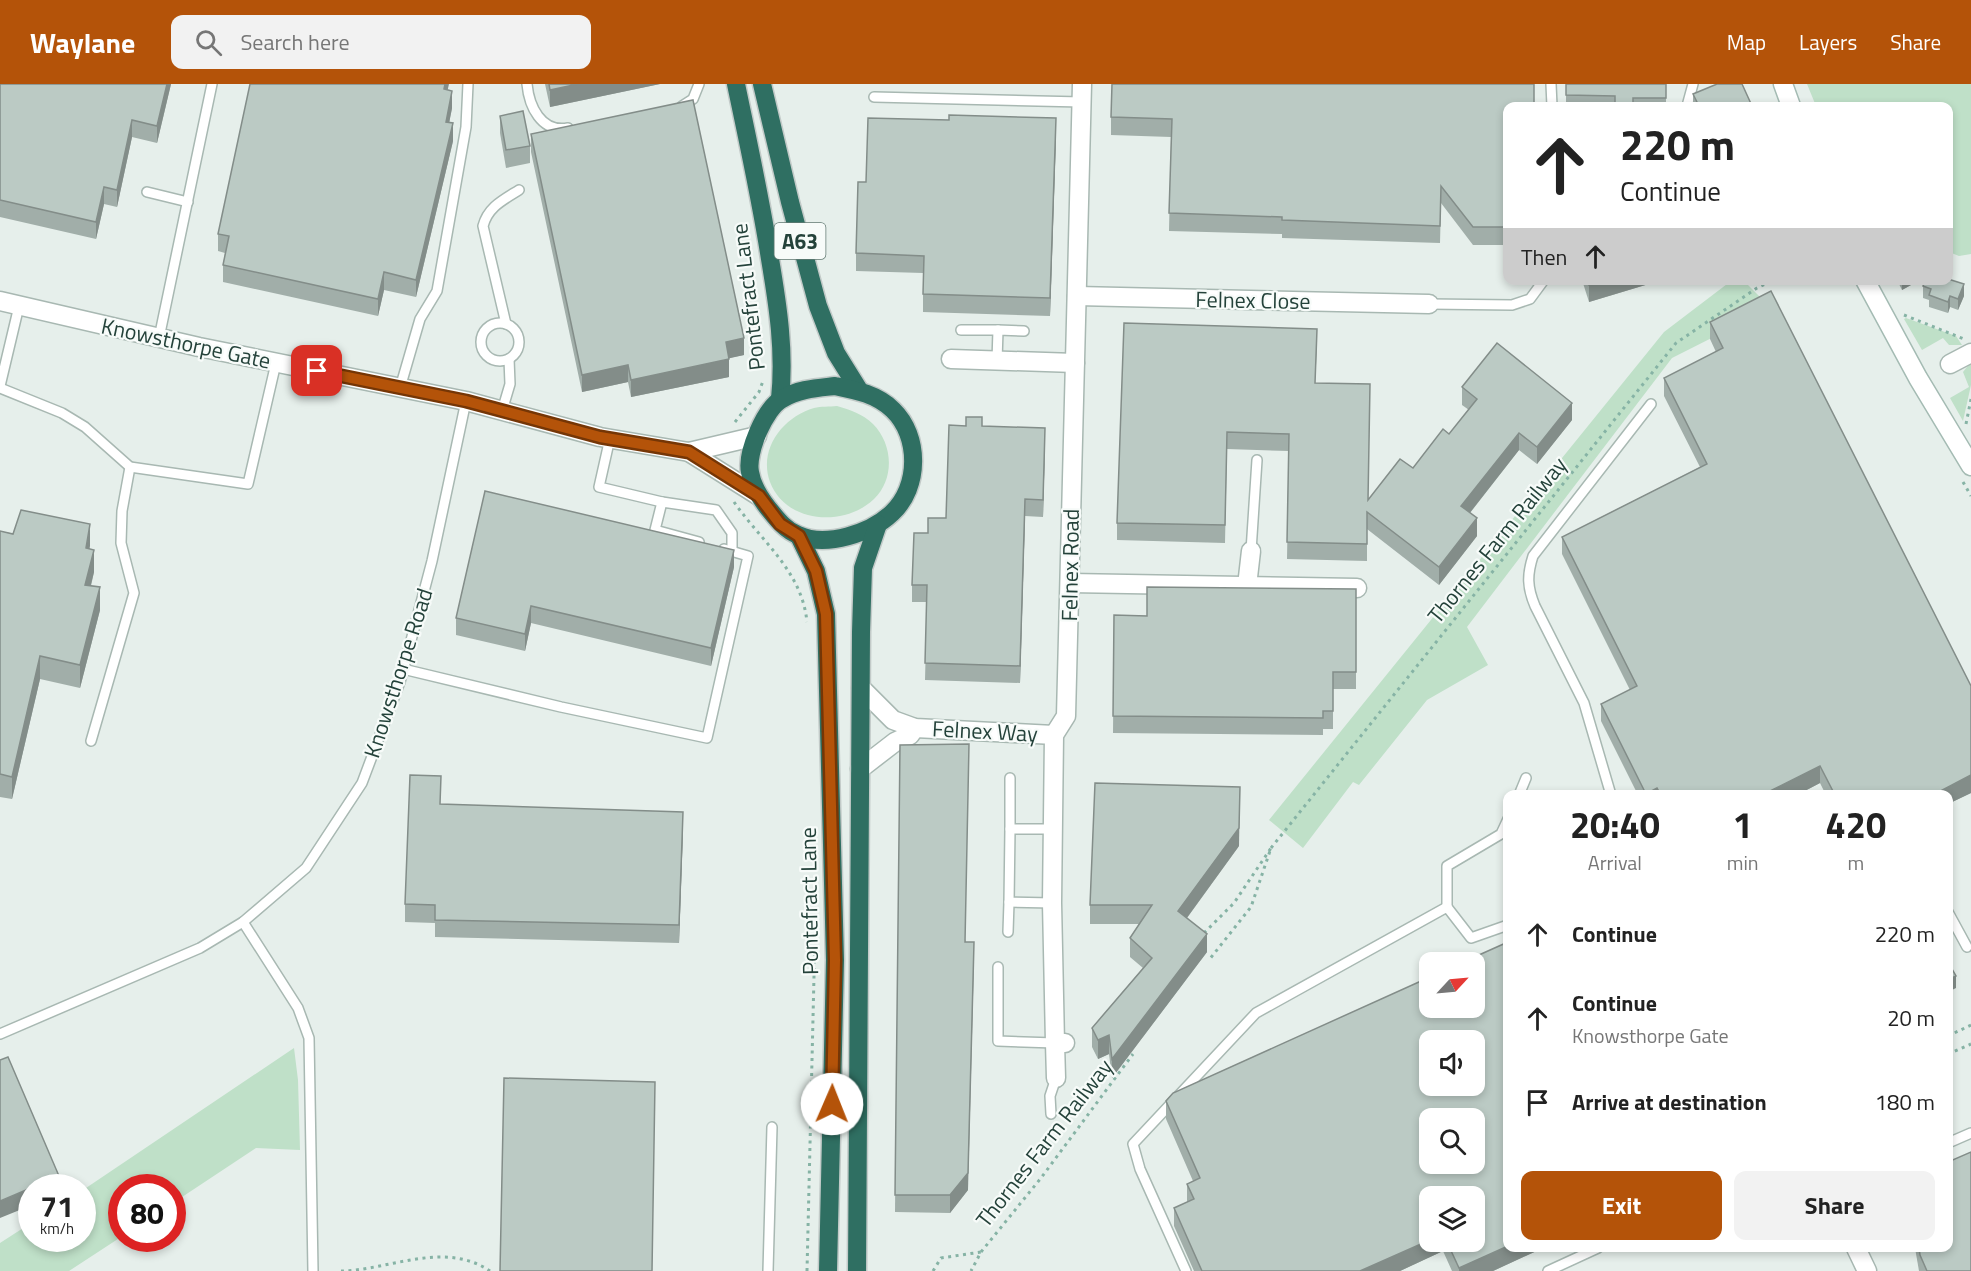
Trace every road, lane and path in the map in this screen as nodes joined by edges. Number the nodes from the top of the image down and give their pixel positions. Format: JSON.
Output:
{"nodes":[{"id":1,"x":212,"y":84,"type":"edge"},
{"id":2,"x":468,"y":84,"type":"edge"},
{"id":3,"x":527,"y":84,"type":"edge"},
{"id":4,"x":699,"y":84,"type":"edge"},
{"id":5,"x":736,"y":84,"type":"edge"},
{"id":6,"x":762,"y":84,"type":"edge"},
{"id":7,"x":1551,"y":84,"type":"edge"},
{"id":8,"x":1693,"y":84,"type":"edge"},
{"id":9,"x":1783,"y":84,"type":"edge"},
{"id":10,"x":1082,"y":93,"type":"edge"},
{"id":11,"x":874,"y":97,"type":"dead end"},
{"id":12,"x":1552,"y":102,"type":"edge"},
{"id":13,"x":1689,"y":102,"type":"edge"},
{"id":14,"x":1790,"y":102,"type":"edge"},
{"id":15,"x":671,"y":108,"type":"edge"},
{"id":16,"x":582,"y":125,"type":"edge"},
{"id":17,"x":519,"y":190,"type":"dead end"},
{"id":18,"x":147,"y":192,"type":"dead end"},
{"id":19,"x":188,"y":202,"type":"junction"},
{"id":20,"x":1540,"y":285,"type":"edge"},
{"id":21,"x":1763,"y":285,"type":"edge"},
{"id":22,"x":1868,"y":285,"type":"edge"},
{"id":23,"x":1077,"y":296,"type":"junction"},
{"id":24,"x":0,"y":301,"type":"edge"},
{"id":25,"x":1429,"y":304,"type":"joint"},
{"id":26,"x":19,"y":306,"type":"junction"},
{"id":27,"x":1886,"y":321,"type":"junction"},
{"id":28,"x":506,"y":324,"type":"junction"},
{"id":29,"x":961,"y":330,"type":"dead end"},
{"id":30,"x":998,"y":330,"type":"junction"},
{"id":31,"x":1024,"y":331,"type":"dead end"},
{"id":32,"x":159,"y":338,"type":"junction"},
{"id":33,"x":1971,"y":353,"type":"edge"},
{"id":34,"x":509,"y":359,"type":"junction"},
{"id":35,"x":951,"y":359,"type":"dead end"},
{"id":36,"x":997,"y":361,"type":"junction"},
{"id":37,"x":276,"y":363,"type":"junction"},
{"id":38,"x":1075,"y":363,"type":"junction"},
{"id":39,"x":1950,"y":364,"type":"dead end"},
{"id":40,"x":766,"y":370,"type":"dead end"},
{"id":41,"x":0,"y":387,"type":"edge"},
{"id":42,"x":400,"y":388,"type":"junction"},
{"id":43,"x":859,"y":390,"type":"junction"},
{"id":44,"x":780,"y":399,"type":"junction"},
{"id":45,"x":466,"y":401,"type":"junction"},
{"id":46,"x":1651,"y":404,"type":"dead end"},
{"id":47,"x":502,"y":411,"type":"junction"},
{"id":48,"x":757,"y":436,"type":"junction"},
{"id":49,"x":610,"y":438,"type":"junction"},
{"id":50,"x":724,"y":444,"type":"junction"},
{"id":51,"x":689,"y":452,"type":"junction"},
{"id":52,"x":1257,"y":460,"type":"dead end"},
{"id":53,"x":1971,"y":466,"type":"edge"},
{"id":54,"x":130,"y":467,"type":"junction"},
{"id":55,"x":759,"y":496,"type":"junction"},
{"id":56,"x":732,"y":500,"type":"dead end"},
{"id":57,"x":662,"y":502,"type":"junction"},
{"id":58,"x":878,"y":524,"type":"junction"},
{"id":59,"x":799,"y":536,"type":"junction"},
{"id":60,"x":732,"y":551,"type":"junction"},
{"id":61,"x":1251,"y":551,"type":"joint"},
{"id":62,"x":1070,"y":583,"type":"junction"},
{"id":63,"x":1247,"y":586,"type":"junction"},
{"id":64,"x":1357,"y":588,"type":"edge"},
{"id":65,"x":807,"y":626,"type":"dead end"},
{"id":66,"x":403,"y":669,"type":"junction"},
{"id":67,"x":861,"y":688,"type":"junction"},
{"id":68,"x":915,"y":728,"type":"junction"},
{"id":69,"x":1054,"y":735,"type":"junction"},
{"id":70,"x":91,"y":741,"type":"dead end"},
{"id":71,"x":860,"y":769,"type":"junction"},
{"id":72,"x":1010,"y":778,"type":"dead end"},
{"id":73,"x":1526,"y":778,"type":"dead end"},
{"id":74,"x":1521,"y":790,"type":"edge"},
{"id":75,"x":1610,"y":790,"type":"edge"},
{"id":76,"x":1010,"y":829,"type":"junction"},
{"id":77,"x":1053,"y":830,"type":"junction"},
{"id":78,"x":1503,"y":830,"type":"edge"},
{"id":79,"x":1271,"y":848,"type":"junction"},
{"id":80,"x":1009,"y":902,"type":"junction"},
{"id":81,"x":1052,"y":903,"type":"junction"},
{"id":82,"x":1447,"y":907,"type":"junction"},
{"id":83,"x":1953,"y":921,"type":"edge"},
{"id":84,"x":243,"y":922,"type":"junction"},
{"id":85,"x":1503,"y":927,"type":"edge"},
{"id":86,"x":815,"y":931,"type":"dead end"},
{"id":87,"x":1008,"y":932,"type":"dead end"},
{"id":88,"x":1204,"y":933,"type":"edge"},
{"id":89,"x":1967,"y":947,"type":"dead end"},
{"id":90,"x":1209,"y":960,"type":"dead end"},
{"id":91,"x":998,"y":967,"type":"dead end"},
{"id":92,"x":1971,"y":1025,"type":"edge"},
{"id":93,"x":0,"y":1034,"type":"edge"},
{"id":94,"x":1953,"y":1034,"type":"edge"},
{"id":95,"x":1060,"y":1043,"type":"junction"},
{"id":96,"x":1971,"y":1044,"type":"edge"},
{"id":97,"x":1953,"y":1052,"type":"edge"},
{"id":98,"x":1133,"y":1054,"type":"dead end"},
{"id":99,"x":1056,"y":1078,"type":"joint"},
{"id":100,"x":1051,"y":1114,"type":"dead end"},
{"id":101,"x":772,"y":1127,"type":"dead end"},
{"id":102,"x":1971,"y":1133,"type":"edge"},
{"id":103,"x":1953,"y":1141,"type":"edge"},
{"id":104,"x":981,"y":1252,"type":"junction"},
{"id":105,"x":1589,"y":1252,"type":"edge"},
{"id":106,"x":1858,"y":1252,"type":"edge"},
{"id":107,"x":314,"y":1271,"type":"edge"},
{"id":108,"x":341,"y":1271,"type":"edge"},
{"id":109,"x":490,"y":1271,"type":"edge"},
{"id":110,"x":768,"y":1271,"type":"edge"},
{"id":111,"x":807,"y":1271,"type":"edge"},
{"id":112,"x":828,"y":1271,"type":"edge"},
{"id":113,"x":857,"y":1271,"type":"edge"},
{"id":114,"x":933,"y":1271,"type":"edge"},
{"id":115,"x":971,"y":1271,"type":"edge"},
{"id":116,"x":1186,"y":1271,"type":"edge"},
{"id":117,"x":1548,"y":1271,"type":"edge"},
{"id":118,"x":1868,"y":1271,"type":"edge"}],
"edges":[{"from":1,"to":19,"type":"lane"},
{"from":2,"to":42,"type":"lane"},
{"from":3,"to":16,"type":"lane"},
{"from":4,"to":15,"type":"lane"},
{"from":5,"to":44,"type":"highway","name":"Pontefract Lane","number":"A63"},
{"from":6,"to":43,"type":"highway","number":"A63"},
{"from":7,"to":12,"type":"lane"},
{"from":8,"to":13,"type":"lane"},
{"from":9,"to":14,"type":"street"},
{"from":10,"to":11,"type":"lane"},
{"from":10,"to":23,"type":"street","name":"Felnex Road"},
{"from":17,"to":28,"type":"lane"},
{"from":18,"to":19,"type":"lane"},
{"from":19,"to":32,"type":"lane"},
{"from":20,"to":25,"type":"lane"},
{"from":21,"to":79,"type":"path","name":"Thornes Farm Railway"},
{"from":22,"to":27,"type":"street"},
{"from":23,"to":25,"type":"street","name":"Felnex Close"},
{"from":23,"to":38,"type":"street","name":"Felnex Road"},
{"from":24,"to":26,"type":"street","name":"Knowsthorpe Gate"},
{"from":26,"to":32,"type":"street","name":"Knowsthorpe Gate"},
{"from":26,"to":41,"type":"lane"},
{"from":27,"to":33,"type":"path"},
{"from":27,"to":53,"type":"street"},
{"from":28,"to":34,"type":"lane"},
{"from":28,"to":34,"type":"lane"},
{"from":29,"to":30,"type":"lane"},
{"from":30,"to":31,"type":"lane"},
{"from":30,"to":36,"type":"lane"},
{"from":32,"to":37,"type":"street","name":"Knowsthorpe Gate"},
{"from":33,"to":39,"type":"street"},
{"from":34,"to":47,"type":"lane"},
{"from":35,"to":36,"type":"street"},
{"from":36,"to":38,"type":"street"},
{"from":37,"to":42,"type":"street","name":"Knowsthorpe Gate"},
{"from":37,"to":54,"type":"lane"},
{"from":38,"to":62,"type":"street","name":"Felnex Road"},
{"from":40,"to":50,"type":"path"},
{"from":41,"to":54,"type":"lane"},
{"from":42,"to":45,"type":"street","name":"Knowsthorpe Gate"},
{"from":43,"to":44,"type":"highway","number":"A63"},
{"from":43,"to":58,"type":"highway","number":"A63"},
{"from":44,"to":48,"type":"highway","number":"A63"},
{"from":45,"to":47,"type":"street","name":"Knowsthorpe Gate"},
{"from":45,"to":66,"type":"lane","name":"Knowsthorpe Road"},
{"from":46,"to":75,"type":"lane"},
{"from":47,"to":49,"type":"street","name":"Knowsthorpe Gate"},
{"from":48,"to":50,"type":"street","name":"Knowsthorpe Gate"},
{"from":48,"to":55,"type":"highway","number":"A63"},
{"from":49,"to":51,"type":"street","name":"Knowsthorpe Gate"},
{"from":49,"to":57,"type":"lane"},
{"from":50,"to":51,"type":"street","name":"Knowsthorpe Gate"},
{"from":51,"to":55,"type":"street","name":"Knowsthorpe Gate"},
{"from":52,"to":61,"type":"lane"},
{"from":54,"to":70,"type":"lane"},
{"from":55,"to":59,"type":"highway","number":"A63"},
{"from":56,"to":65,"type":"path"},
{"from":57,"to":60,"type":"lane"},
{"from":57,"to":60,"type":"lane"},
{"from":58,"to":59,"type":"highway","number":"A63"},
{"from":58,"to":67,"type":"highway","number":"A63"},
{"from":59,"to":112,"type":"highway","name":"Pontefract Lane","number":"A63"},
{"from":60,"to":66,"type":"lane"},
{"from":61,"to":63,"type":"street"},
{"from":62,"to":63,"type":"street"},
{"from":62,"to":69,"type":"street","name":"Felnex Road"},
{"from":63,"to":64,"type":"street"},
{"from":66,"to":84,"type":"lane","name":"Knowsthorpe Road"},
{"from":67,"to":68,"type":"street","name":"Felnex Way"},
{"from":67,"to":71,"type":"highway","number":"A63"},
{"from":68,"to":69,"type":"street","name":"Felnex Way"},
{"from":68,"to":71,"type":"street","name":"Felnex Way"},
{"from":69,"to":77,"type":"street","name":"Felnex Road"},
{"from":71,"to":113,"type":"highway","number":"A63"},
{"from":72,"to":76,"type":"lane"},
{"from":73,"to":74,"type":"lane"},
{"from":76,"to":77,"type":"lane"},
{"from":76,"to":80,"type":"lane"},
{"from":77,"to":81,"type":"street","name":"Felnex Road"},
{"from":78,"to":82,"type":"lane"},
{"from":79,"to":88,"type":"path","name":"Thornes Farm Railway"},
{"from":79,"to":90,"type":"path","name":"Thornes Farm Railway"},
{"from":80,"to":81,"type":"lane"},
{"from":80,"to":87,"type":"lane"},
{"from":81,"to":95,"type":"street","name":"Felnex Road"},
{"from":82,"to":85,"type":"lane"},
{"from":82,"to":116,"type":"lane"},
{"from":83,"to":89,"type":"lane"},
{"from":84,"to":93,"type":"lane","name":"Knowsthorpe Road"},
{"from":84,"to":107,"type":"lane"},
{"from":86,"to":111,"type":"path"},
{"from":91,"to":95,"type":"lane"},
{"from":92,"to":94,"type":"path"},
{"from":95,"to":99,"type":"street","name":"Felnex Road"},
{"from":96,"to":97,"type":"path"},
{"from":98,"to":104,"type":"path","name":"Thornes Farm Railway"},
{"from":99,"to":100,"type":"lane"},
{"from":101,"to":110,"type":"lane"},
{"from":102,"to":103,"type":"lane"},
{"from":104,"to":114,"type":"path","name":"Thornes Farm Railway"},
{"from":104,"to":115,"type":"path","name":"Thornes Farm Railway"},
{"from":105,"to":117,"type":"lane"},
{"from":106,"to":118,"type":"street"},
{"from":108,"to":109,"type":"path"}]}
